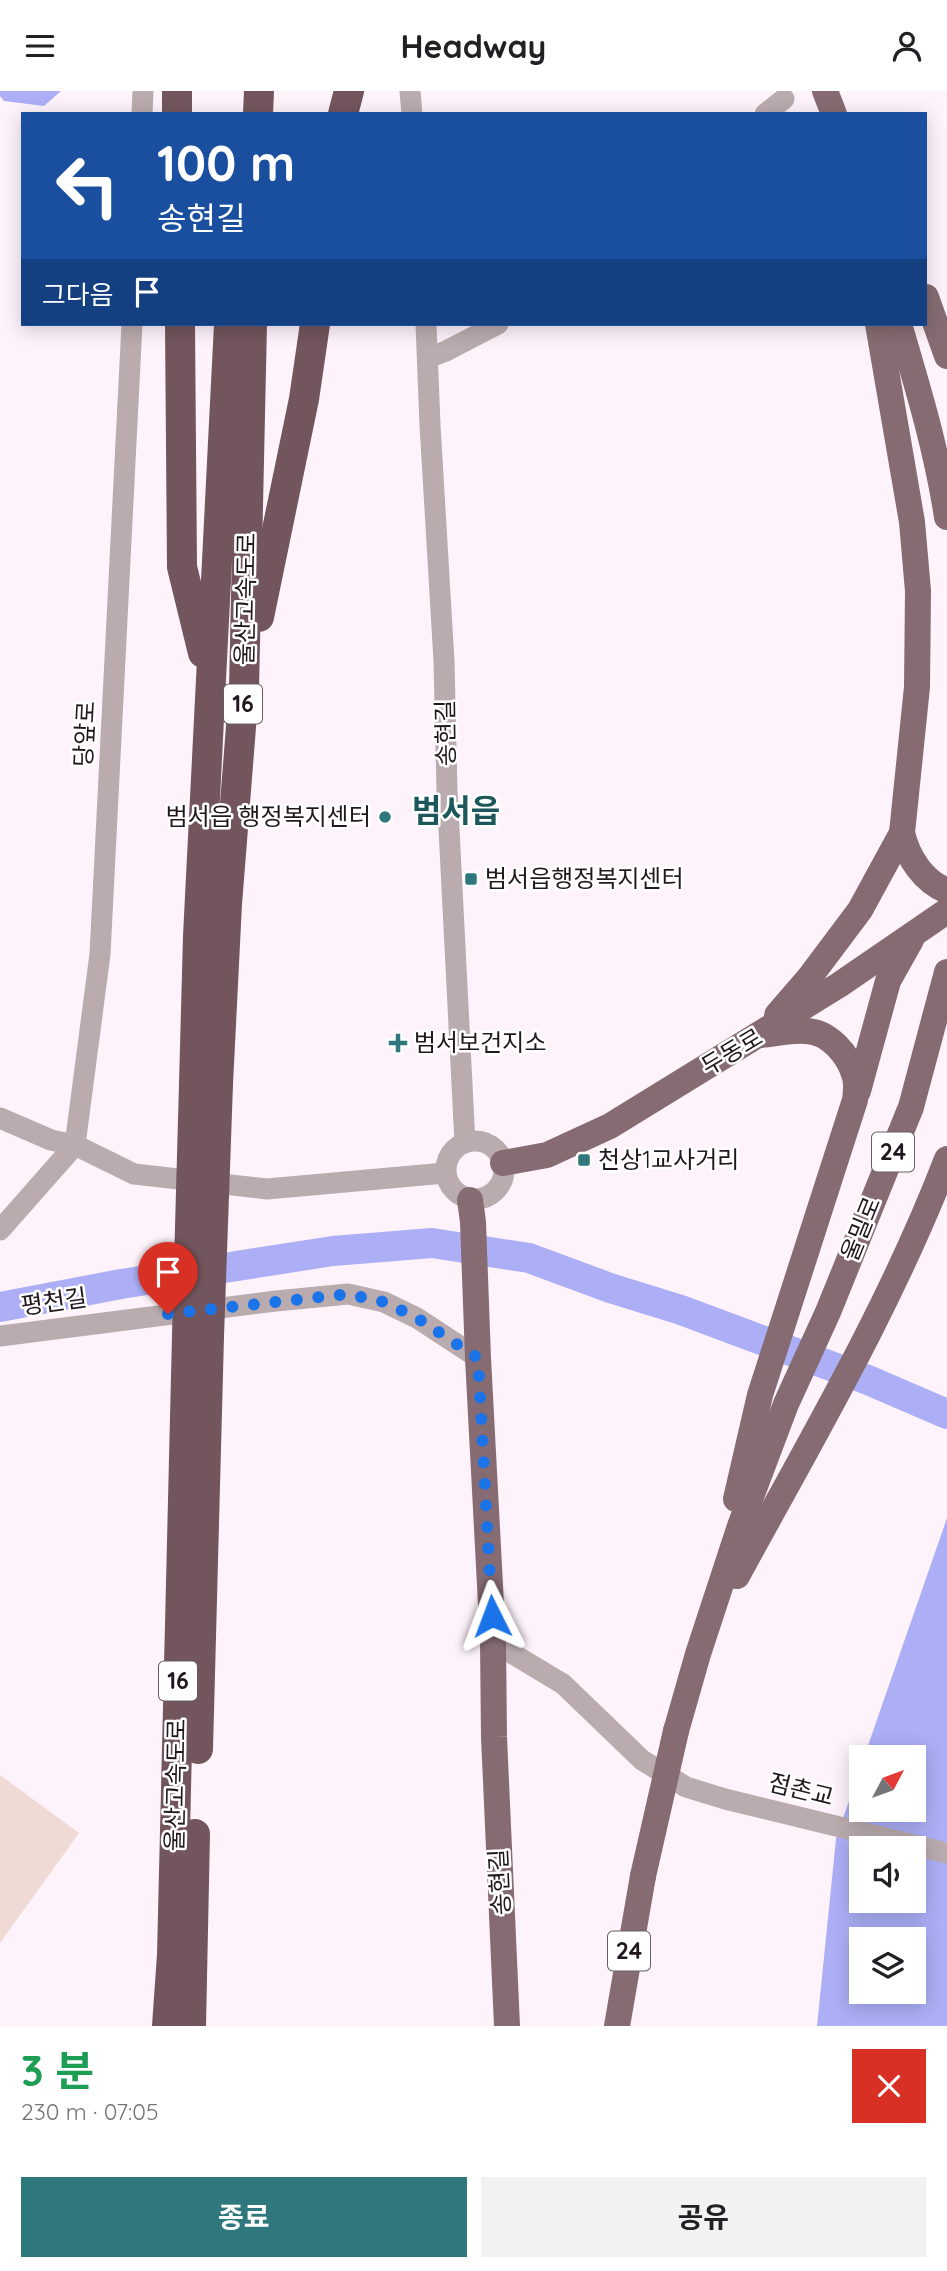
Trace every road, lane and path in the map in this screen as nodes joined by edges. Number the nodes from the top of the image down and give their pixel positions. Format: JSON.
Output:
{"nodes":[{"id":1,"x":144,"y":91,"type":"edge"},
{"id":2,"x":177,"y":91,"type":"edge"},
{"id":3,"x":238,"y":91,"type":"edge"},
{"id":4,"x":259,"y":91,"type":"edge"},
{"id":5,"x":349,"y":91,"type":"edge"},
{"id":6,"x":410,"y":91,"type":"edge"},
{"id":7,"x":825,"y":91,"type":"edge"},
{"id":8,"x":784,"y":99,"type":"dead end"},
{"id":9,"x":142,"y":112,"type":"edge"},
{"id":10,"x":177,"y":112,"type":"edge"},
{"id":11,"x":237,"y":112,"type":"edge"},
{"id":12,"x":258,"y":112,"type":"edge"},
{"id":13,"x":344,"y":112,"type":"edge"},
{"id":14,"x":412,"y":112,"type":"edge"},
{"id":15,"x":768,"y":112,"type":"edge"},
{"id":16,"x":833,"y":112,"type":"edge"},
{"id":17,"x":927,"y":299,"type":"edge"},
{"id":18,"x":132,"y":326,"type":"edge"},
{"id":19,"x":180,"y":326,"type":"edge"},
{"id":20,"x":229,"y":326,"type":"edge"},
{"id":21,"x":252,"y":326,"type":"edge"},
{"id":22,"x":315,"y":326,"type":"edge"},
{"id":23,"x":426,"y":326,"type":"edge"},
{"id":24,"x":494,"y":326,"type":"edge"},
{"id":25,"x":878,"y":326,"type":"edge"},
{"id":26,"x":900,"y":326,"type":"edge"},
{"id":27,"x":947,"y":356,"type":"edge"},
{"id":28,"x":428,"y":358,"type":"junction"},
{"id":29,"x":947,"y":517,"type":"edge"},
{"id":30,"x":211,"y":685,"type":"junction"},
{"id":31,"x":244,"y":689,"type":"junction"},
{"id":32,"x":902,"y":833,"type":"junction"},
{"id":33,"x":947,"y":891,"type":"edge"},
{"id":34,"x":947,"y":911,"type":"edge"},
{"id":35,"x":915,"y":933,"type":"junction"},
{"id":36,"x":946,"y":979,"type":"edge"},
{"id":37,"x":760,"y":1035,"type":"junction"},
{"id":38,"x":206,"y":1084,"type":"junction"},
{"id":39,"x":855,"y":1100,"type":"junction"},
{"id":40,"x":0,"y":1118,"type":"edge"},
{"id":41,"x":465,"y":1143,"type":"junction"},
{"id":42,"x":75,"y":1145,"type":"junction"},
{"id":43,"x":947,"y":1159,"type":"edge"},
{"id":44,"x":503,"y":1163,"type":"junction"},
{"id":45,"x":445,"y":1173,"type":"junction"},
{"id":46,"x":472,"y":1211,"type":"junction"},
{"id":47,"x":0,"y":1230,"type":"edge"},
{"id":48,"x":198,"y":1335,"type":"junction"},
{"id":49,"x":0,"y":1336,"type":"edge"},
{"id":50,"x":478,"y":1358,"type":"junction"},
{"id":51,"x":704,"y":1636,"type":"junction"},
{"id":52,"x":493,"y":1642,"type":"junction"},
{"id":53,"x":947,"y":1853,"type":"edge"},
{"id":54,"x":167,"y":2026,"type":"edge"},
{"id":55,"x":191,"y":2026,"type":"edge"},
{"id":56,"x":507,"y":2026,"type":"edge"},
{"id":57,"x":617,"y":2026,"type":"edge"}],
"edges":[{"from":1,"to":9,"type":"street"},
{"from":2,"to":10,"type":"highway"},
{"from":3,"to":11,"type":"highway"},
{"from":4,"to":12,"type":"highway"},
{"from":5,"to":13,"type":"highway"},
{"from":6,"to":14,"type":"street"},
{"from":7,"to":16,"type":"main road"},
{"from":8,"to":15,"type":"street"},
{"from":17,"to":27,"type":"main road"},
{"from":18,"to":42,"type":"street","name":"당앞로"},
{"from":19,"to":30,"type":"highway"},
{"from":20,"to":30,"type":"highway","name":"울산고속도로","number":"16"},
{"from":21,"to":31,"type":"highway","name":"울산고속도로","number":"16"},
{"from":22,"to":31,"type":"highway"},
{"from":23,"to":28,"type":"street","name":"송현길"},
{"from":24,"to":28,"type":"street"},
{"from":25,"to":32,"type":"main road"},
{"from":26,"to":29,"type":"main road"},
{"from":28,"to":41,"type":"street","name":"송현길"},
{"from":30,"to":38,"type":"highway","name":"울산고속도로","number":"16"},
{"from":31,"to":38,"type":"highway","name":"울산고속도로","number":"16"},
{"from":32,"to":33,"type":"main road"},
{"from":32,"to":37,"type":"main road"},
{"from":34,"to":35,"type":"main road","name":"두동로"},
{"from":35,"to":37,"type":"main road","name":"두동로"},
{"from":35,"to":39,"type":"main road"},
{"from":36,"to":51,"type":"main road","name":"울밀로","number":"24"},
{"from":37,"to":39,"type":"main road"},
{"from":37,"to":44,"type":"main road","name":"두동로"},
{"from":38,"to":48,"type":"highway","number":"16","bridge":true},
{"from":39,"to":51,"type":"main road"},
{"from":40,"to":42,"type":"street"},
{"from":41,"to":44,"type":"street"},
{"from":41,"to":45,"type":"street"},
{"from":42,"to":45,"type":"street"},
{"from":42,"to":47,"type":"street"},
{"from":43,"to":51,"type":"main road"},
{"from":44,"to":46,"type":"street"},
{"from":45,"to":46,"type":"street"},
{"from":46,"to":50,"type":"main road"},
{"from":48,"to":54,"type":"highway","name":"울산고속도로","number":"16"},
{"from":48,"to":55,"type":"highway","name":"울산고속도로","number":"16"},
{"from":49,"to":50,"type":"street","name":"평천길"},
{"from":50,"to":52,"type":"main road"},
{"from":51,"to":57,"type":"main road","number":"24","bridge":true},
{"from":52,"to":53,"type":"street","name":"점촌교"},
{"from":52,"to":56,"type":"main road","name":"송현길"}]}
